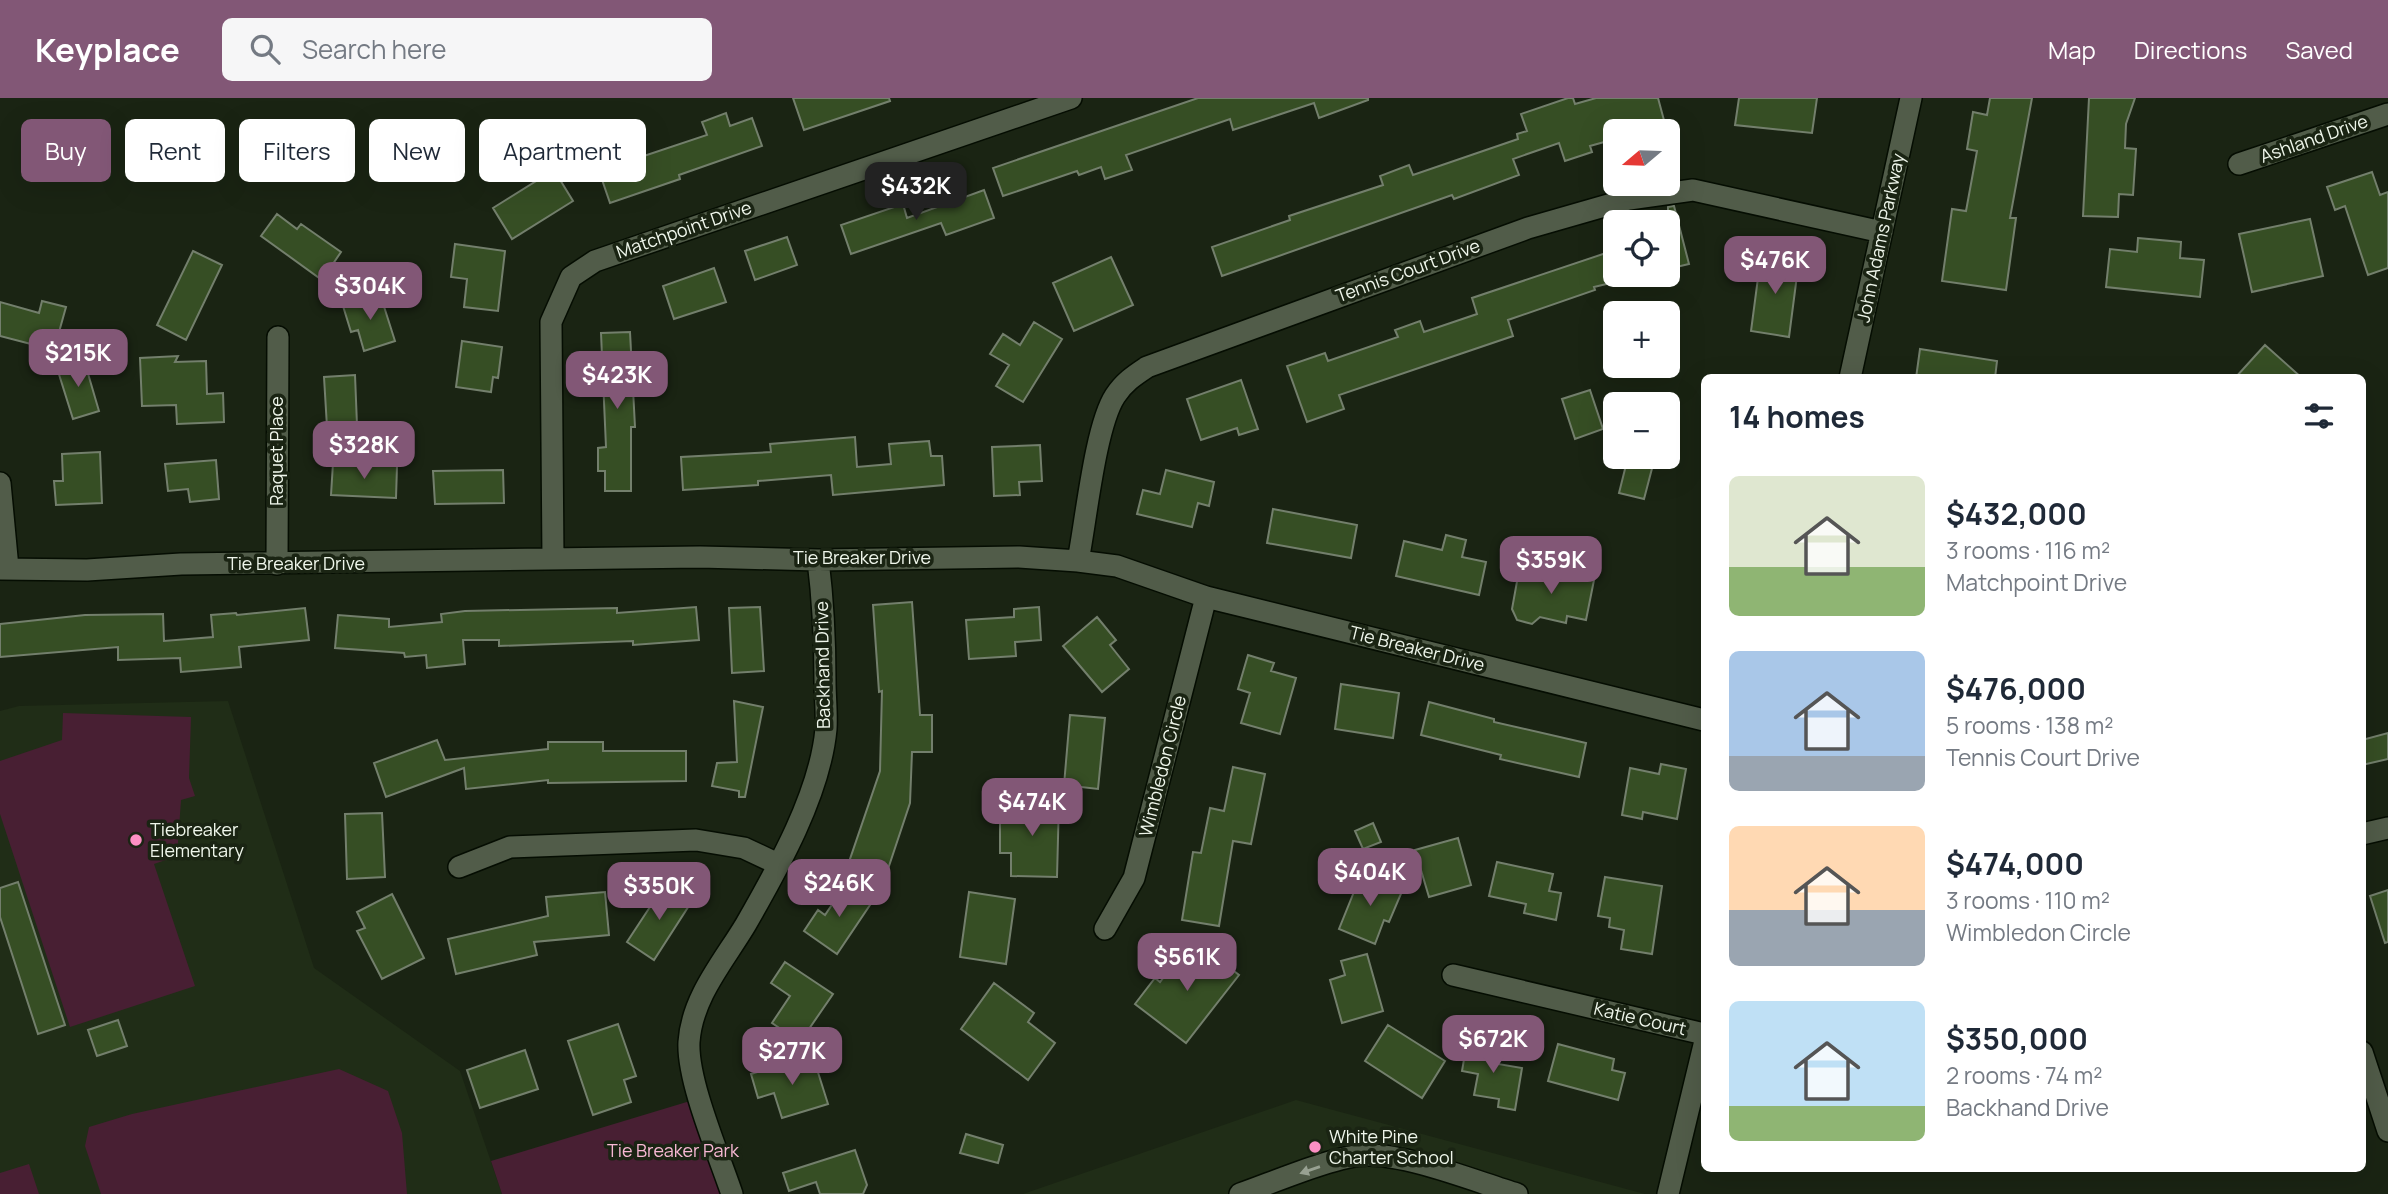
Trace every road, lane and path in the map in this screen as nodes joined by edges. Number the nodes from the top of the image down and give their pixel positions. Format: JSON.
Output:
{"nodes":[{"id":1,"x":1071,"y":98,"type":"edge"},
{"id":2,"x":1911,"y":98,"type":"edge"},
{"id":3,"x":2388,"y":114,"type":"edge"},
{"id":4,"x":2239,"y":164,"type":"dead end"},
{"id":5,"x":1882,"y":232,"type":"junction"},
{"id":6,"x":278,"y":337,"type":"dead end"},
{"id":7,"x":1851,"y":374,"type":"edge"},
{"id":8,"x":0,"y":483,"type":"edge"},
{"id":9,"x":553,"y":559,"type":"junction"},
{"id":10,"x":818,"y":560,"type":"junction"},
{"id":11,"x":1078,"y":561,"type":"junction"},
{"id":12,"x":277,"y":564,"type":"junction"},
{"id":13,"x":4,"y":568,"type":"edge"},
{"id":14,"x":1206,"y":597,"type":"junction"},
{"id":15,"x":1701,"y":719,"type":"edge"},
{"id":16,"x":2388,"y":828,"type":"edge"},
{"id":17,"x":2366,"y":833,"type":"edge"},
{"id":18,"x":778,"y":864,"type":"junction"},
{"id":19,"x":459,"y":867,"type":"dead end"},
{"id":20,"x":1105,"y":929,"type":"dead end"},
{"id":21,"x":1453,"y":975,"type":"dead end"},
{"id":22,"x":1701,"y":1033,"type":"edge"},
{"id":23,"x":1701,"y":1057,"type":"edge"},
{"id":24,"x":2366,"y":1064,"type":"edge"},
{"id":25,"x":2388,"y":1131,"type":"edge"},
{"id":26,"x":732,"y":1194,"type":"edge"},
{"id":27,"x":1240,"y":1194,"type":"edge"},
{"id":28,"x":1517,"y":1194,"type":"edge"},
{"id":29,"x":1668,"y":1194,"type":"edge"}],
"edges":[{"from":1,"to":9,"type":"street","name":"Matchpoint Drive"},
{"from":2,"to":5,"type":"street","name":"John Adams Parkway"},
{"from":3,"to":4,"type":"street","name":"Ashland Drive"},
{"from":5,"to":7,"type":"street","name":"John Adams Parkway"},
{"from":5,"to":11,"type":"street","name":"Tennis Court Drive"},
{"from":6,"to":12,"type":"street","name":"Raquet Place"},
{"from":8,"to":13,"type":"street"},
{"from":9,"to":10,"type":"street","name":"Tie Breaker Drive"},
{"from":9,"to":12,"type":"street","name":"Tie Breaker Drive"},
{"from":10,"to":11,"type":"street","name":"Tie Breaker Drive"},
{"from":10,"to":18,"type":"street","name":"Backhand Drive"},
{"from":11,"to":14,"type":"street","name":"Tie Breaker Drive"},
{"from":12,"to":13,"type":"street","name":"Tie Breaker Drive"},
{"from":14,"to":15,"type":"street","name":"Tie Breaker Drive"},
{"from":14,"to":20,"type":"street","name":"Wimbledon Circle"},
{"from":16,"to":17,"type":"street"},
{"from":18,"to":19,"type":"street"},
{"from":18,"to":26,"type":"street","name":"Backhand Drive"},
{"from":21,"to":22,"type":"street","name":"Katie Court"},
{"from":23,"to":29,"type":"street"},
{"from":24,"to":25,"type":"street"},
{"from":28,"to":27,"type":"street","one_way":true}]}
